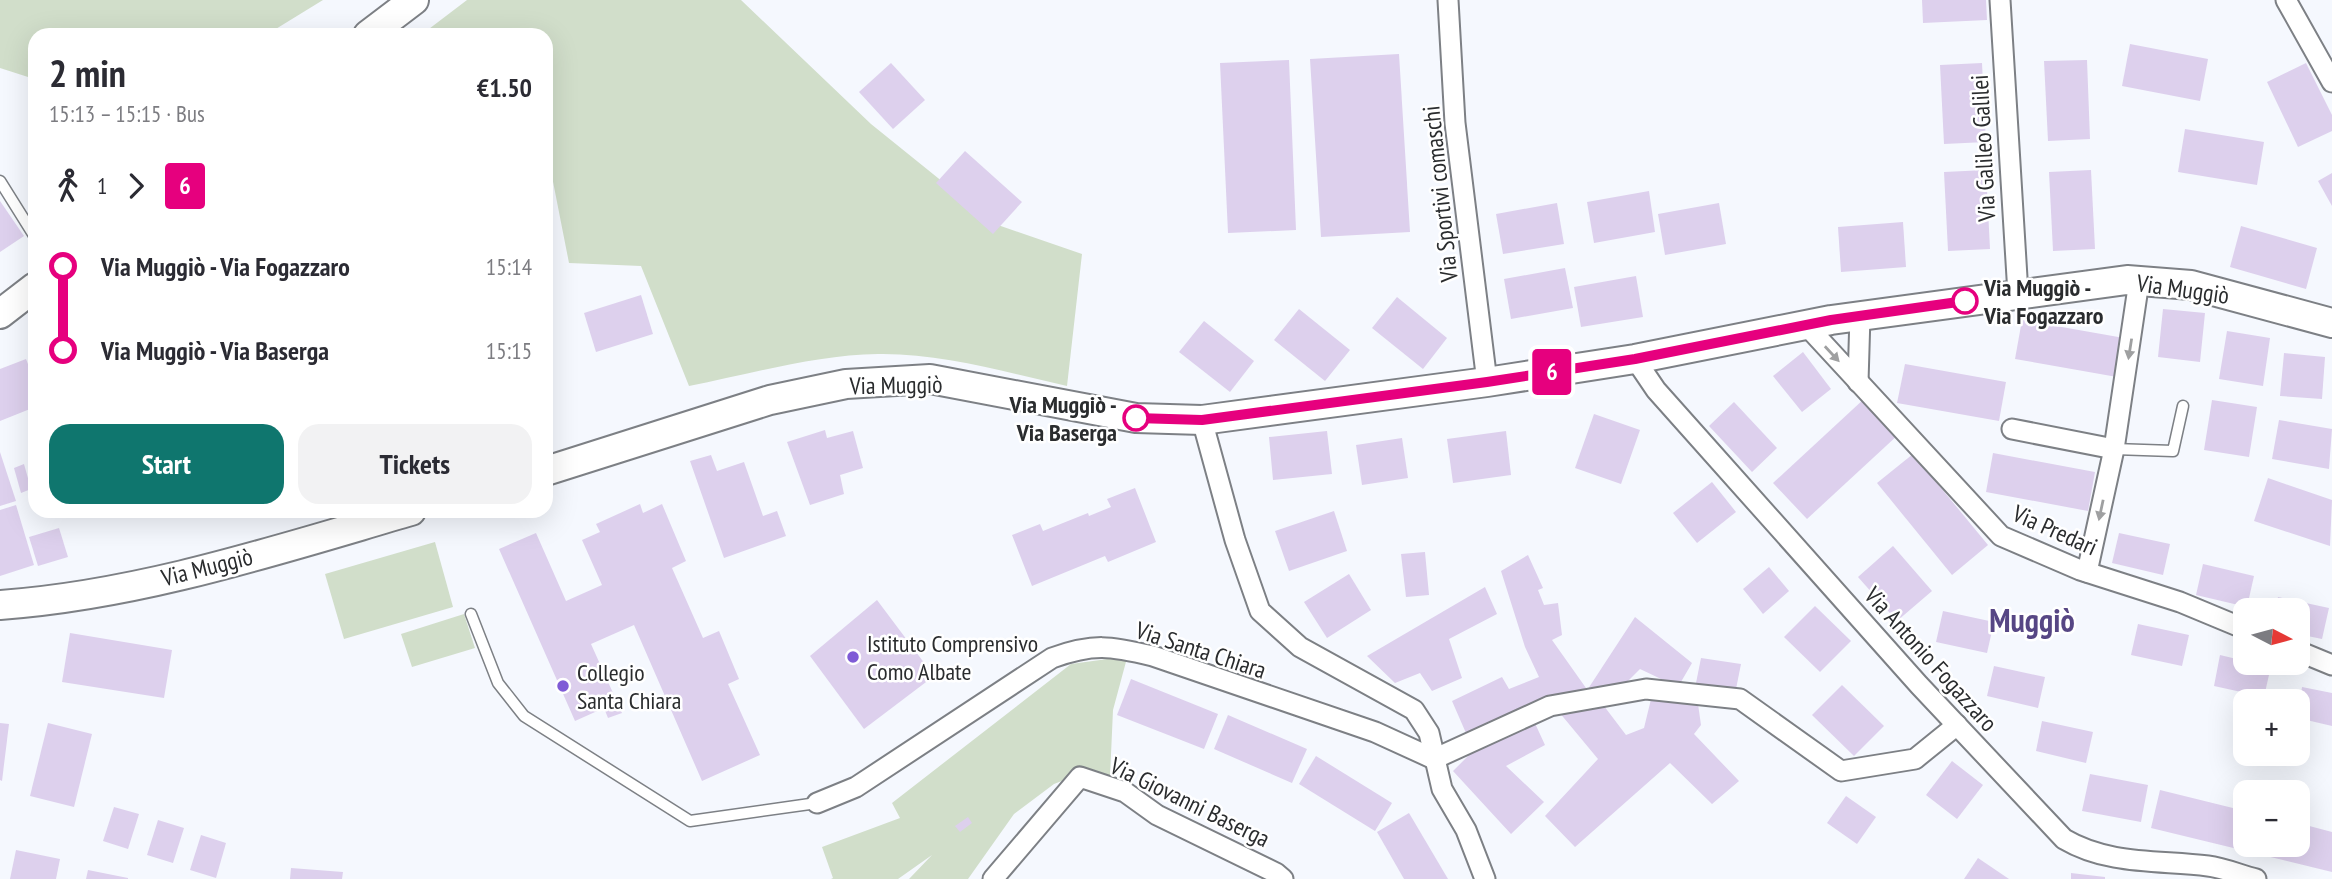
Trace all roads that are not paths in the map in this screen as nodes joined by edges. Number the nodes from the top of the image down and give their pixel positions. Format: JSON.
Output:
{"nodes":[{"id":1,"x":414,"y":0,"type":"edge"},
{"id":2,"x":1448,"y":0,"type":"edge"},
{"id":3,"x":2000,"y":0,"type":"edge"},
{"id":4,"x":2287,"y":1,"type":"edge"},
{"id":5,"x":377,"y":28,"type":"edge"},
{"id":6,"x":2332,"y":82,"type":"edge"},
{"id":7,"x":0,"y":181,"type":"edge"},
{"id":8,"x":28,"y":226,"type":"edge"},
{"id":9,"x":2139,"y":281,"type":"junction"},
{"id":10,"x":28,"y":292,"type":"edge"},
{"id":11,"x":2018,"y":294,"type":"junction"},
{"id":12,"x":0,"y":314,"type":"edge"},
{"id":13,"x":1860,"y":316,"type":"junction"},
{"id":14,"x":2332,"y":323,"type":"edge"},
{"id":15,"x":1806,"y":325,"type":"junction"},
{"id":16,"x":1635,"y":359,"type":"junction"},
{"id":17,"x":1487,"y":382,"type":"junction"},
{"id":18,"x":1858,"y":382,"type":"junction"},
{"id":19,"x":2183,"y":405,"type":"dead end"},
{"id":20,"x":1202,"y":420,"type":"junction"},
{"id":21,"x":2012,"y":429,"type":"dead end"},
{"id":22,"x":2114,"y":449,"type":"junction"},
{"id":23,"x":553,"y":469,"type":"edge"},
{"id":24,"x":386,"y":518,"type":"edge"},
{"id":25,"x":2087,"y":572,"type":"junction"},
{"id":26,"x":0,"y":606,"type":"edge"},
{"id":27,"x":471,"y":614,"type":"dead end"},
{"id":28,"x":2233,"y":624,"type":"edge"},
{"id":29,"x":2310,"y":656,"type":"edge"},
{"id":30,"x":2332,"y":665,"type":"edge"},
{"id":31,"x":1956,"y":725,"type":"junction"},
{"id":32,"x":1434,"y":759,"type":"junction"},
{"id":33,"x":817,"y":803,"type":"joint"},
{"id":34,"x":993,"y":879,"type":"edge"},
{"id":35,"x":1283,"y":879,"type":"edge"},
{"id":36,"x":1485,"y":879,"type":"edge"},
{"id":37,"x":2256,"y":879,"type":"edge"}],
"edges":[{"from":1,"to":5,"type":"street"},
{"from":2,"to":17,"type":"street","name":"Via Sportivi comaschi"},
{"from":3,"to":11,"type":"street","name":"Via Galileo Galilei"},
{"from":4,"to":6,"type":"street"},
{"from":7,"to":8,"type":"lane"},
{"from":9,"to":11,"type":"street","name":"Via Muggiò"},
{"from":9,"to":14,"type":"street","name":"Via Muggiò"},
{"from":9,"to":22,"type":"street","one_way":true},
{"from":10,"to":12,"type":"street"},
{"from":11,"to":13,"type":"street","name":"Via Muggiò"},
{"from":13,"to":15,"type":"street","name":"Via Muggiò"},
{"from":13,"to":18,"type":"street"},
{"from":15,"to":16,"type":"street","name":"Via Muggiò"},
{"from":15,"to":18,"type":"street","name":"Via Predari","one_way":true},
{"from":16,"to":17,"type":"street","name":"Via Muggiò"},
{"from":16,"to":31,"type":"street","name":"Via Antonio Fogazzaro"},
{"from":17,"to":20,"type":"street","name":"Via Muggiò"},
{"from":18,"to":25,"type":"street","name":"Via Predari"},
{"from":19,"to":22,"type":"lane"},
{"from":20,"to":23,"type":"street","name":"Via Muggiò"},
{"from":20,"to":32,"type":"street"},
{"from":21,"to":22,"type":"street"},
{"from":22,"to":25,"type":"street","one_way":true},
{"from":24,"to":26,"type":"street","name":"Via Muggiò"},
{"from":25,"to":28,"type":"street","name":"Via Predari"},
{"from":27,"to":33,"type":"lane"},
{"from":29,"to":30,"type":"street"},
{"from":31,"to":32,"type":"street"},
{"from":31,"to":37,"type":"street","name":"Via Antonio Fogazzaro"},
{"from":32,"to":33,"type":"street","name":"Via Santa Chiara"},
{"from":32,"to":36,"type":"street"},
{"from":34,"to":35,"type":"street","name":"Via Giovanni Baserga"}]}
